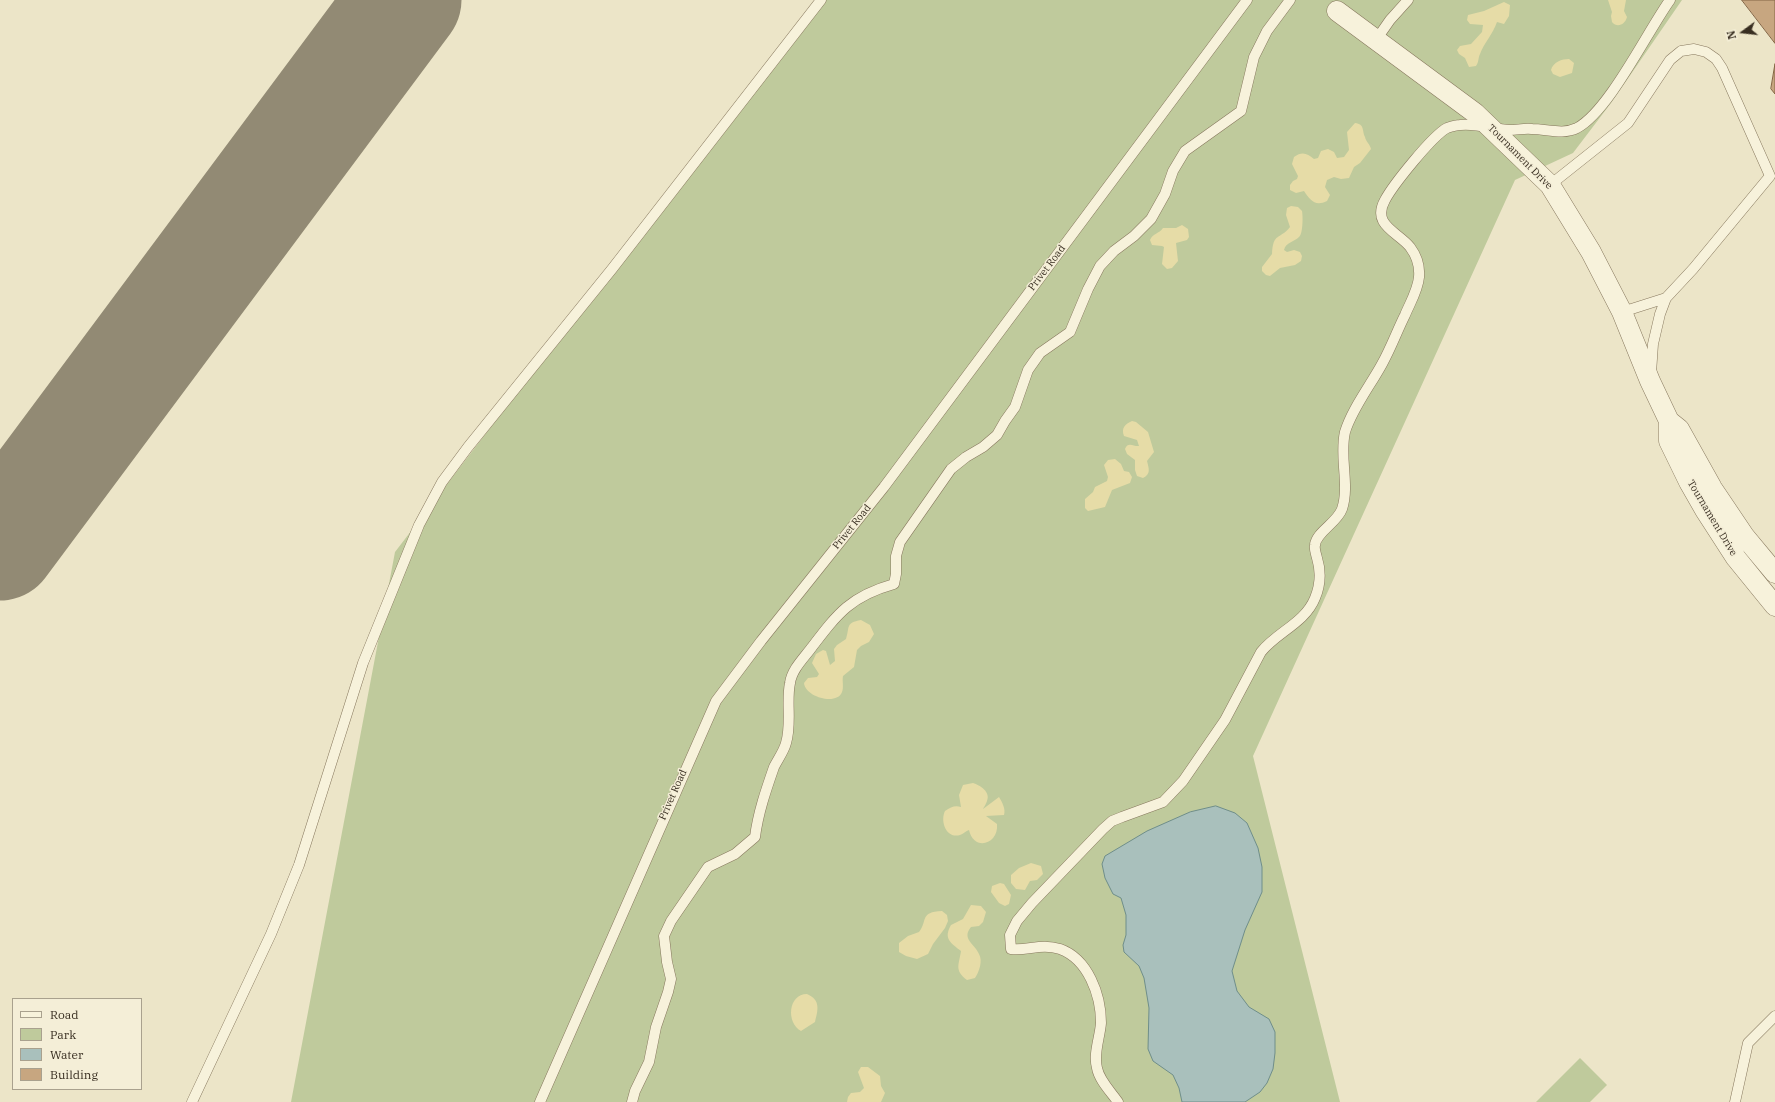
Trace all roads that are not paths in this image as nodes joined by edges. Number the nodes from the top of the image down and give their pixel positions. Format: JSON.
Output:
{"nodes":[{"id":1,"x":821,"y":0,"type":"edge"},
{"id":2,"x":1247,"y":0,"type":"edge"},
{"id":3,"x":1290,"y":0,"type":"edge"},
{"id":4,"x":1408,"y":0,"type":"edge"},
{"id":5,"x":1670,"y":0,"type":"edge"},
{"id":6,"x":1337,"y":11,"type":"dead end"},
{"id":7,"x":1376,"y":40,"type":"junction"},
{"id":8,"x":1491,"y":128,"type":"junction"},
{"id":9,"x":1550,"y":185,"type":"junction"},
{"id":10,"x":1666,"y":298,"type":"junction"},
{"id":11,"x":1622,"y":312,"type":"junction"},
{"id":12,"x":1650,"y":381,"type":"junction"},
{"id":13,"x":1669,"y":421,"type":"junction"},
{"id":14,"x":1775,"y":573,"type":"edge"},
{"id":15,"x":1775,"y":606,"type":"edge"},
{"id":16,"x":1775,"y":1016,"type":"edge"},
{"id":17,"x":192,"y":1102,"type":"edge"},
{"id":18,"x":540,"y":1102,"type":"edge"},
{"id":19,"x":632,"y":1102,"type":"edge"},
{"id":20,"x":1118,"y":1102,"type":"edge"},
{"id":21,"x":1735,"y":1102,"type":"edge"}],
"edges":[{"from":1,"to":17,"type":"lane"},
{"from":2,"to":18,"type":"lane","name":"Privet Road"},
{"from":3,"to":19,"type":"lane"},
{"from":4,"to":7,"type":"lane"},
{"from":5,"to":8,"type":"lane"},
{"from":6,"to":7,"type":"street","name":"Tournament Drive"},
{"from":7,"to":8,"type":"street","name":"Tournament Drive"},
{"from":8,"to":9,"type":"street","name":"Tournament Drive"},
{"from":8,"to":20,"type":"lane"},
{"from":9,"to":10,"type":"lane"},
{"from":9,"to":11,"type":"street","name":"Tournament Drive"},
{"from":10,"to":11,"type":"lane"},
{"from":10,"to":12,"type":"lane"},
{"from":11,"to":12,"type":"street","name":"Tournament Drive"},
{"from":12,"to":13,"type":"street","name":"Tournament Drive"},
{"from":13,"to":14,"type":"street","name":"Tournament Drive"},
{"from":13,"to":15,"type":"street","name":"Tournament Drive"},
{"from":16,"to":21,"type":"lane"}]}
